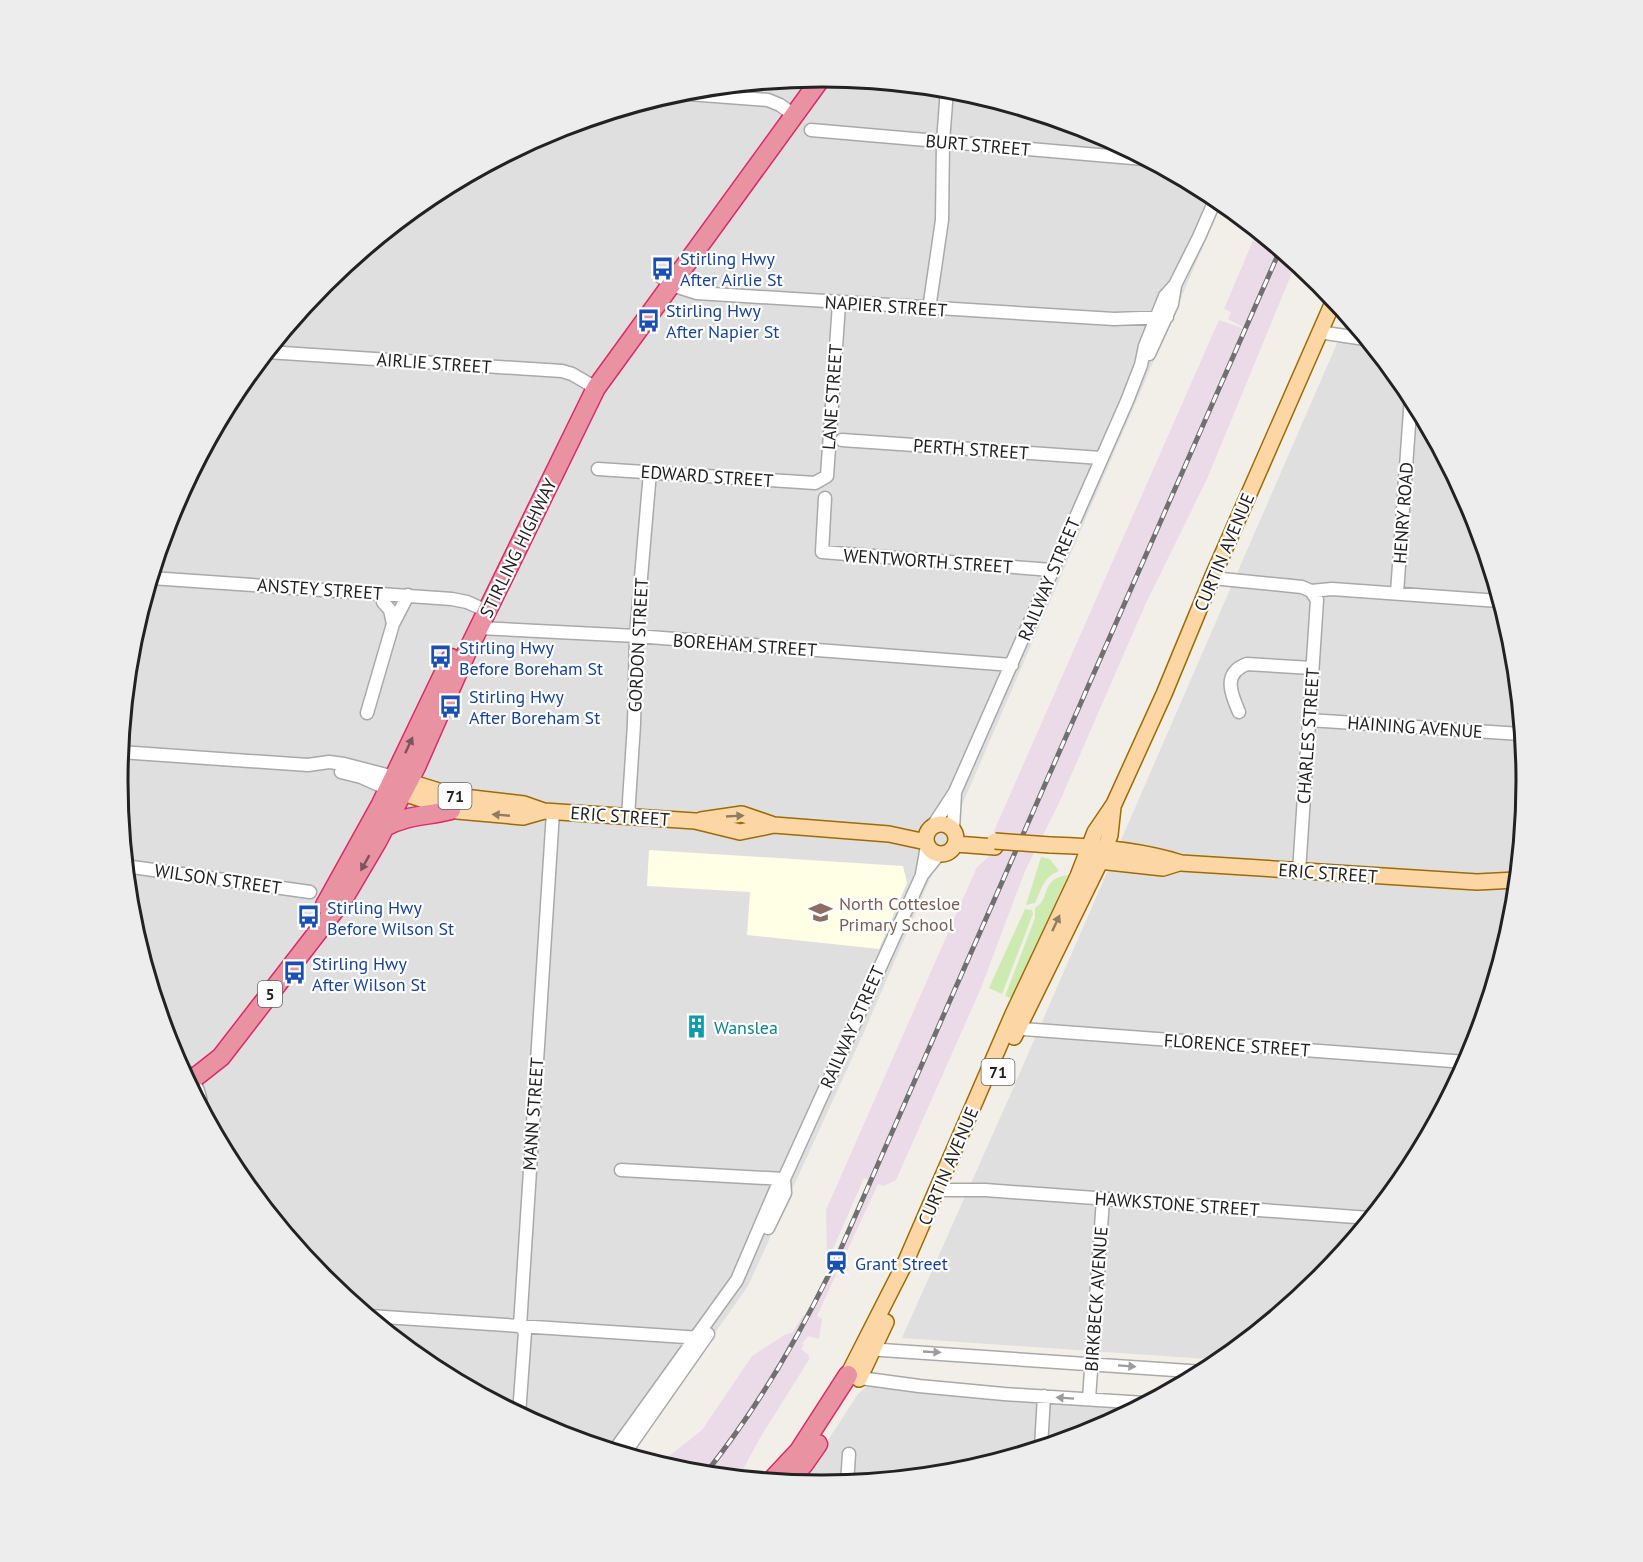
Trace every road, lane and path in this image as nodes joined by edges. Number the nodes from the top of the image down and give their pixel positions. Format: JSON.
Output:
{"nodes":[{"id":1,"x":802,"y":87,"type":"edge"},
{"id":2,"x":812,"y":87,"type":"edge"},
{"id":3,"x":713,"y":96,"type":"edge"},
{"id":4,"x":946,"y":98,"type":"edge"},
{"id":5,"x":790,"y":112,"type":"junction"},
{"id":6,"x":811,"y":130,"type":"dead end"},
{"id":7,"x":943,"y":142,"type":"junction"},
{"id":8,"x":1124,"y":157,"type":"edge"},
{"id":9,"x":1212,"y":207,"type":"edge"},
{"id":10,"x":667,"y":281,"type":"junction"},
{"id":11,"x":839,"y":303,"type":"junction"},
{"id":12,"x":929,"y":309,"type":"junction"},
{"id":13,"x":1330,"y":309,"type":"edge"},
{"id":14,"x":1160,"y":321,"type":"junction"},
{"id":15,"x":1319,"y":332,"type":"junction"},
{"id":16,"x":1355,"y":337,"type":"edge"},
{"id":17,"x":276,"y":353,"type":"edge"},
{"id":18,"x":592,"y":385,"type":"junction"},
{"id":19,"x":1410,"y":413,"type":"edge"},
{"id":20,"x":842,"y":440,"type":"dead end"},
{"id":21,"x":1101,"y":458,"type":"junction"},
{"id":22,"x":598,"y":469,"type":"dead end"},
{"id":23,"x":650,"y":472,"type":"junction"},
{"id":24,"x":815,"y":483,"type":"joint"},
{"id":25,"x":825,"y":498,"type":"dead end"},
{"id":26,"x":1052,"y":570,"type":"junction"},
{"id":27,"x":158,"y":578,"type":"edge"},
{"id":28,"x":1212,"y":578,"type":"junction"},
{"id":29,"x":1397,"y":593,"type":"junction"},
{"id":30,"x":382,"y":594,"type":"junction"},
{"id":31,"x":408,"y":595,"type":"junction"},
{"id":32,"x":1314,"y":596,"type":"junction"},
{"id":33,"x":1492,"y":600,"type":"edge"},
{"id":34,"x":483,"y":618,"type":"junction"},
{"id":35,"x":393,"y":624,"type":"junction"},
{"id":36,"x":636,"y":636,"type":"junction"},
{"id":37,"x":1012,"y":665,"type":"junction"},
{"id":38,"x":1312,"y":668,"type":"junction"},
{"id":39,"x":1239,"y":712,"type":"dead end"},
{"id":40,"x":367,"y":713,"type":"dead end"},
{"id":41,"x":1309,"y":720,"type":"junction"},
{"id":42,"x":1514,"y":734,"type":"edge"},
{"id":43,"x":129,"y":753,"type":"edge"},
{"id":44,"x":398,"y":785,"type":"junction"},
{"id":45,"x":956,"y":792,"type":"junction"},
{"id":46,"x":451,"y":810,"type":"junction"},
{"id":47,"x":548,"y":812,"type":"junction"},
{"id":48,"x":628,"y":817,"type":"junction"},
{"id":49,"x":385,"y":827,"type":"junction"},
{"id":50,"x":955,"y":837,"type":"junction"},
{"id":51,"x":931,"y":840,"type":"junction"},
{"id":52,"x":1094,"y":854,"type":"junction"},
{"id":53,"x":1180,"y":863,"type":"junction"},
{"id":54,"x":133,"y":867,"type":"edge"},
{"id":55,"x":1156,"y":867,"type":"junction"},
{"id":56,"x":1299,"y":872,"type":"junction"},
{"id":57,"x":1508,"y":880,"type":"edge"},
{"id":58,"x":1476,"y":882,"type":"junction"},
{"id":59,"x":1087,"y":888,"type":"junction"},
{"id":60,"x":1507,"y":888,"type":"edge"},
{"id":61,"x":310,"y":892,"type":"dead end"},
{"id":62,"x":1013,"y":1028,"type":"junction"},
{"id":63,"x":1456,"y":1061,"type":"edge"},
{"id":64,"x":192,"y":1072,"type":"edge"},
{"id":65,"x":192,"y":1074,"type":"edge"},
{"id":66,"x":621,"y":1170,"type":"dead end"},
{"id":67,"x":784,"y":1179,"type":"junction"},
{"id":68,"x":943,"y":1187,"type":"junction"},
{"id":69,"x":1103,"y":1199,"type":"junction"},
{"id":70,"x":1360,"y":1217,"type":"edge"},
{"id":71,"x":381,"y":1317,"type":"edge"},
{"id":72,"x":520,"y":1326,"type":"junction"},
{"id":73,"x":700,"y":1338,"type":"junction"},
{"id":74,"x":868,"y":1349,"type":"junction"},
{"id":75,"x":1092,"y":1363,"type":"junction"},
{"id":76,"x":1187,"y":1371,"type":"edge"},
{"id":77,"x":854,"y":1377,"type":"junction"},
{"id":78,"x":1044,"y":1396,"type":"junction"},
{"id":79,"x":1089,"y":1400,"type":"junction"},
{"id":80,"x":1130,"y":1402,"type":"edge"},
{"id":81,"x":520,"y":1405,"type":"edge"},
{"id":82,"x":1041,"y":1439,"type":"edge"},
{"id":83,"x":623,"y":1445,"type":"edge"},
{"id":84,"x":849,"y":1454,"type":"dead end"},
{"id":85,"x":777,"y":1474,"type":"edge"},
{"id":86,"x":795,"y":1474,"type":"edge"},
{"id":87,"x":848,"y":1474,"type":"edge"}],
"edges":[{"from":1,"to":5,"type":"highway","name":"STIRLING HIGHWAY","number":"5"},
{"from":2,"to":5,"type":"highway","name":"STIRLING HIGHWAY","number":"5"},
{"from":3,"to":5,"type":"street"},
{"from":4,"to":7,"type":"street"},
{"from":5,"to":10,"type":"highway","name":"STIRLING HIGHWAY","number":"5"},
{"from":6,"to":7,"type":"street","name":"BURT STREET"},
{"from":7,"to":8,"type":"street","name":"BURT STREET"},
{"from":7,"to":12,"type":"street"},
{"from":9,"to":14,"type":"street","name":"RAILWAY STREET"},
{"from":10,"to":11,"type":"street","name":"NAPIER STREET"},
{"from":10,"to":18,"type":"highway","name":"STIRLING HIGHWAY","number":"5"},
{"from":11,"to":12,"type":"street","name":"NAPIER STREET"},
{"from":11,"to":24,"type":"street","name":"LANE STREET"},
{"from":12,"to":14,"type":"street","name":"NAPIER STREET"},
{"from":13,"to":15,"type":"main road","name":"CURTIN AVENUE"},
{"from":14,"to":21,"type":"street","name":"RAILWAY STREET"},
{"from":15,"to":16,"type":"street"},
{"from":15,"to":28,"type":"main road","name":"CURTIN AVENUE"},
{"from":17,"to":18,"type":"street","name":"AIRLIE STREET"},
{"from":18,"to":34,"type":"highway","name":"STIRLING HIGHWAY","number":"5"},
{"from":19,"to":29,"type":"street","name":"HENRY ROAD"},
{"from":20,"to":21,"type":"street","name":"PERTH STREET"},
{"from":21,"to":26,"type":"street","name":"RAILWAY STREET"},
{"from":22,"to":23,"type":"street","name":"EDWARD STREET"},
{"from":23,"to":24,"type":"street","name":"EDWARD STREET"},
{"from":23,"to":36,"type":"street","name":"GORDON STREET"},
{"from":25,"to":26,"type":"street","name":"WENTWORTH STREET"},
{"from":26,"to":37,"type":"street","name":"RAILWAY STREET"},
{"from":27,"to":30,"type":"street","name":"ANSTEY STREET"},
{"from":28,"to":32,"type":"street"},
{"from":28,"to":52,"type":"main road","name":"CURTIN AVENUE"},
{"from":29,"to":32,"type":"street"},
{"from":29,"to":33,"type":"street"},
{"from":30,"to":31,"type":"street","name":"ANSTEY STREET"},
{"from":30,"to":35,"type":"street"},
{"from":31,"to":34,"type":"street","name":"ANSTEY STREET"},
{"from":31,"to":35,"type":"street"},
{"from":32,"to":38,"type":"street","name":"CHARLES STREET"},
{"from":34,"to":36,"type":"street","name":"BOREHAM STREET"},
{"from":34,"to":44,"type":"highway","name":"STIRLING HIGHWAY","number":"5"},
{"from":35,"to":40,"type":"street"},
{"from":36,"to":37,"type":"street","name":"BOREHAM STREET"},
{"from":36,"to":48,"type":"street","name":"GORDON STREET"},
{"from":37,"to":45,"type":"street","name":"RAILWAY STREET"},
{"from":38,"to":39,"type":"street"},
{"from":38,"to":41,"type":"street","name":"CHARLES STREET"},
{"from":41,"to":42,"type":"street","name":"HAINING AVENUE"},
{"from":41,"to":56,"type":"street","name":"CHARLES STREET"},
{"from":43,"to":44,"type":"street"},
{"from":44,"to":46,"type":"main road","name":"ERIC STREET","number":"71"},
{"from":44,"to":47,"type":"main road","name":"ERIC STREET","number":"71"},
{"from":44,"to":49,"type":"highway","name":"STIRLING HIGHWAY","number":"5"},
{"from":44,"to":64,"type":"highway","name":"STIRLING HIGHWAY","number":"5"},
{"from":45,"to":50,"type":"street","name":"RAILWAY STREET"},
{"from":45,"to":51,"type":"street","name":"RAILWAY STREET"},
{"from":47,"to":46,"type":"main road","name":"ERIC STREET","number":"71","one_way":true},
{"from":46,"to":49,"type":"highway","number":"71"},
{"from":47,"to":48,"type":"main road","name":"ERIC STREET","number":"71"},
{"from":47,"to":72,"type":"street","name":"MANN STREET"},
{"from":48,"to":51,"type":"main road","name":"ERIC STREET","number":"71"},
{"from":49,"to":65,"type":"highway","name":"STIRLING HIGHWAY","number":"5","one_way":true},
{"from":50,"to":51,"type":"main road","number":"71"},
{"from":50,"to":51,"type":"main road","number":"71"},
{"from":50,"to":52,"type":"main road","name":"ERIC STREET","number":"71"},
{"from":51,"to":67,"type":"street","name":"RAILWAY STREET"},
{"from":52,"to":53,"type":"main road","name":"ERIC STREET"},
{"from":52,"to":55,"type":"main road","name":"ERIC STREET"},
{"from":52,"to":59,"type":"main road","name":"CURTIN AVENUE","number":"71"},
{"from":62,"to":52,"type":"main road","name":"CURTIN AVENUE","number":"71","one_way":true},
{"from":53,"to":55,"type":"main road","name":"ERIC STREET"},
{"from":53,"to":56,"type":"main road","name":"ERIC STREET"},
{"from":54,"to":61,"type":"street","name":"WILSON STREET"},
{"from":55,"to":59,"type":"main road"},
{"from":56,"to":58,"type":"main road","name":"ERIC STREET"},
{"from":57,"to":58,"type":"main road","name":"ERIC STREET"},
{"from":58,"to":60,"type":"main road","name":"ERIC STREET"},
{"from":59,"to":62,"type":"main road","name":"CURTIN AVENUE","number":"71"},
{"from":62,"to":63,"type":"street","name":"FLORENCE STREET"},
{"from":62,"to":68,"type":"main road","name":"CURTIN AVENUE","number":"71"},
{"from":66,"to":67,"type":"street"},
{"from":67,"to":73,"type":"street","name":"RAILWAY STREET"},
{"from":68,"to":69,"type":"street","name":"HAWKSTONE STREET"},
{"from":68,"to":74,"type":"main road","name":"CURTIN AVENUE","number":"71"},
{"from":69,"to":70,"type":"street","name":"HAWKSTONE STREET"},
{"from":69,"to":75,"type":"street","name":"BIRKBECK AVENUE"},
{"from":71,"to":72,"type":"street"},
{"from":72,"to":73,"type":"street"},
{"from":72,"to":81,"type":"street","name":"MANN STREET"},
{"from":73,"to":83,"type":"street","name":"RAILWAY STREET"},
{"from":74,"to":75,"type":"street","one_way":true},
{"from":74,"to":77,"type":"main road","name":"CURTIN AVENUE","number":"71"},
{"from":75,"to":76,"type":"street","one_way":true},
{"from":75,"to":79,"type":"street","name":"BIRKBECK AVENUE"},
{"from":77,"to":78,"type":"street"},
{"from":77,"to":85,"type":"highway","name":"CURTIN AVENUE","number":"71"},
{"from":77,"to":86,"type":"highway","name":"CURTIN AVENUE","number":"71"},
{"from":79,"to":78,"type":"street","one_way":true},
{"from":78,"to":82,"type":"street"},
{"from":79,"to":80,"type":"street"},
{"from":84,"to":87,"type":"street"}]}
